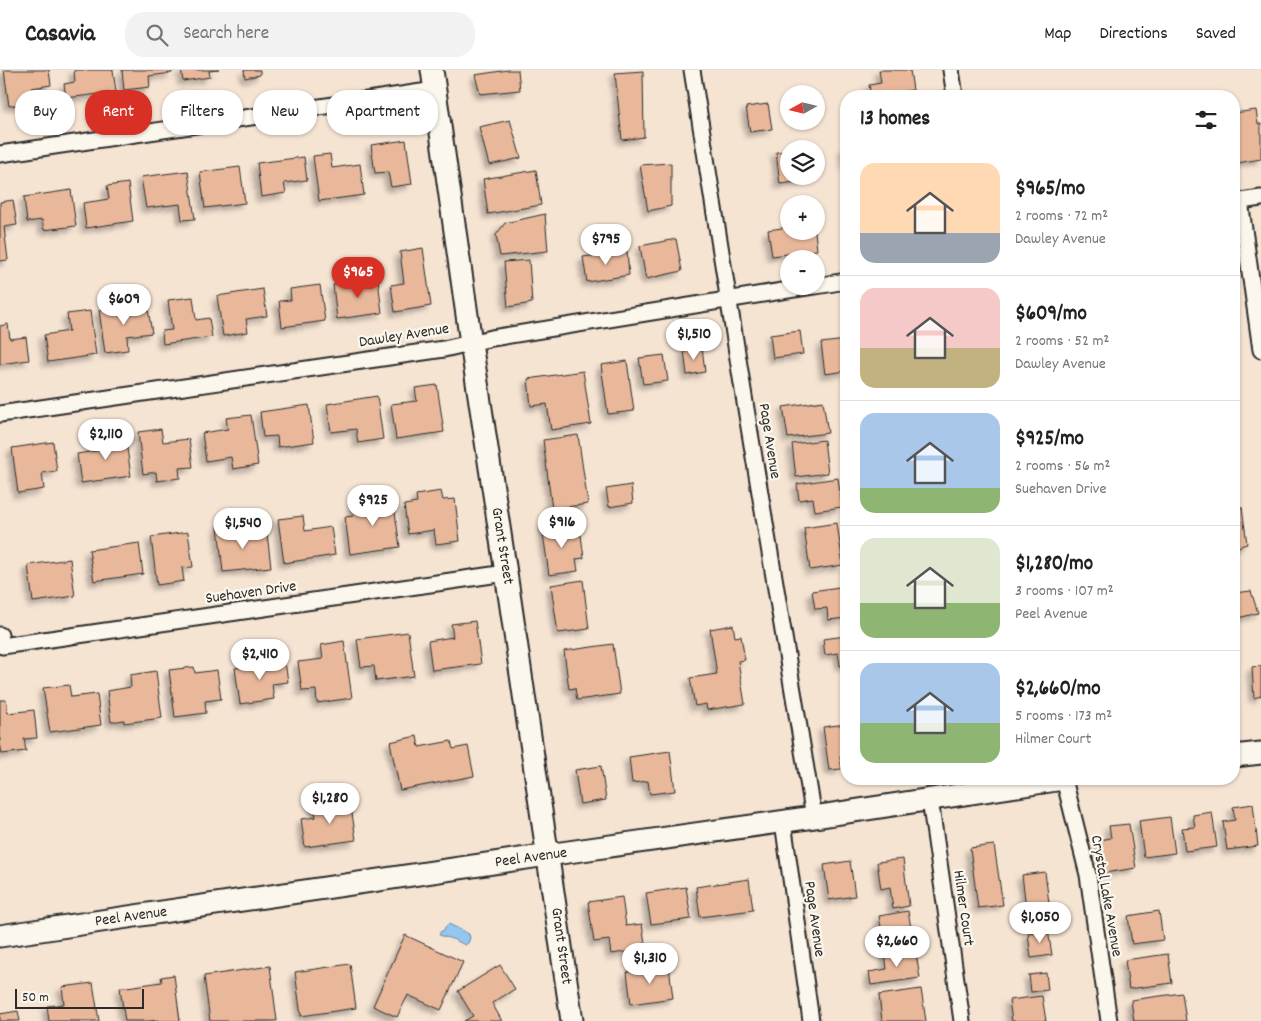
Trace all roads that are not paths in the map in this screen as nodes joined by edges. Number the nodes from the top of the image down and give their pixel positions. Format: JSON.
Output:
{"nodes":[{"id":1,"x":692,"y":70,"type":"edge"},
{"id":2,"x":951,"y":70,"type":"edge"},
{"id":3,"x":433,"y":80,"type":"edge"},
{"id":4,"x":954,"y":90,"type":"edge"},
{"id":5,"x":0,"y":154,"type":"edge"},
{"id":6,"x":1261,"y":198,"type":"edge"},
{"id":7,"x":1240,"y":201,"type":"edge"},
{"id":8,"x":1240,"y":220,"type":"edge"},
{"id":9,"x":840,"y":282,"type":"edge"},
{"id":10,"x":825,"y":284,"type":"edge"},
{"id":11,"x":780,"y":291,"type":"edge"},
{"id":12,"x":728,"y":299,"type":"junction"},
{"id":13,"x":470,"y":343,"type":"junction"},
{"id":14,"x":1261,"y":350,"type":"edge"},
{"id":15,"x":0,"y":414,"type":"edge"},
{"id":16,"x":506,"y":573,"type":"junction"},
{"id":17,"x":1,"y":641,"type":"edge"},
{"id":18,"x":1261,"y":753,"type":"edge"},
{"id":19,"x":1240,"y":755,"type":"edge"},
{"id":20,"x":1025,"y":785,"type":"edge"},
{"id":21,"x":1065,"y":785,"type":"edge"},
{"id":22,"x":930,"y":800,"type":"junction"},
{"id":23,"x":814,"y":817,"type":"junction"},
{"id":24,"x":783,"y":822,"type":"junction"},
{"id":25,"x":548,"y":855,"type":"junction"},
{"id":26,"x":0,"y":936,"type":"edge"},
{"id":27,"x":572,"y":1021,"type":"edge"},
{"id":28,"x":811,"y":1021,"type":"edge"},
{"id":29,"x":962,"y":1021,"type":"edge"},
{"id":30,"x":1109,"y":1021,"type":"edge"}],
"edges":[{"from":1,"to":12,"type":"street","name":"Page Avenue"},
{"from":2,"to":4,"type":"street"},
{"from":3,"to":5,"type":"street"},
{"from":3,"to":13,"type":"street","name":"Grant Street"},
{"from":6,"to":7,"type":"street"},
{"from":8,"to":14,"type":"street"},
{"from":9,"to":10,"type":"street"},
{"from":11,"to":12,"type":"street","name":"Dawley Avenue"},
{"from":12,"to":13,"type":"street","name":"Dawley Avenue"},
{"from":12,"to":23,"type":"street","name":"Page Avenue"},
{"from":13,"to":15,"type":"street","name":"Dawley Avenue"},
{"from":13,"to":16,"type":"street","name":"Grant Street"},
{"from":16,"to":17,"type":"street","name":"Suehaven Drive"},
{"from":16,"to":25,"type":"street","name":"Grant Street"},
{"from":18,"to":19,"type":"street"},
{"from":20,"to":22,"type":"street","name":"Peel Avenue"},
{"from":21,"to":30,"type":"street","name":"Crystal Lake Avenue"},
{"from":22,"to":23,"type":"street","name":"Peel Avenue"},
{"from":22,"to":29,"type":"street","name":"Hilmer Court"},
{"from":23,"to":24,"type":"street","name":"Peel Avenue"},
{"from":24,"to":25,"type":"street","name":"Peel Avenue"},
{"from":24,"to":28,"type":"street","name":"Page Avenue"},
{"from":25,"to":26,"type":"street","name":"Peel Avenue"},
{"from":25,"to":27,"type":"street","name":"Grant Street"}]}
